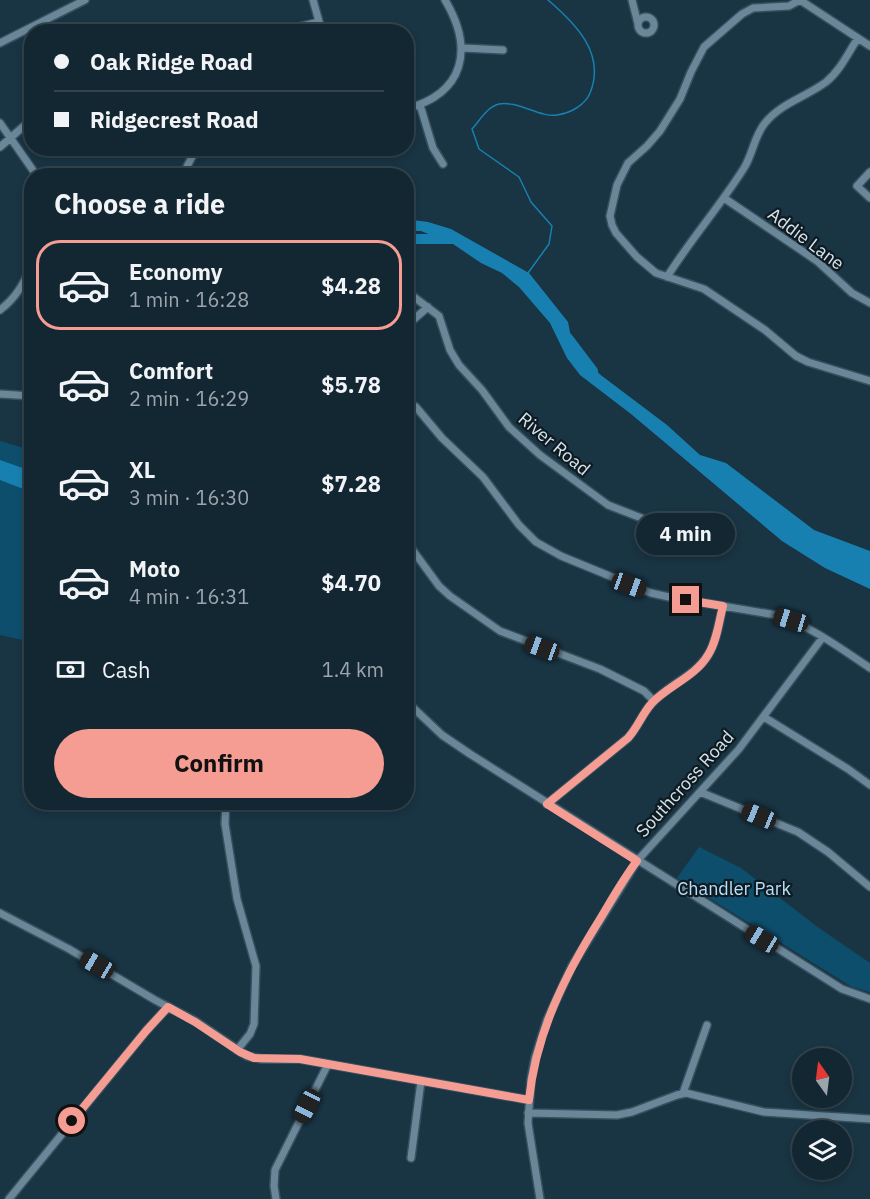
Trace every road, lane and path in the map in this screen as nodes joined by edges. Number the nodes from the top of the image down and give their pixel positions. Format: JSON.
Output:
{"nodes":[{"id":1,"x":85,"y":0,"type":"edge"},
{"id":2,"x":313,"y":0,"type":"edge"},
{"id":3,"x":446,"y":0,"type":"edge"},
{"id":4,"x":632,"y":0,"type":"edge"},
{"id":5,"x":800,"y":0,"type":"edge"},
{"id":6,"x":318,"y":22,"type":"joint"},
{"id":7,"x":38,"y":24,"type":"edge"},
{"id":8,"x":310,"y":24,"type":"edge"},
{"id":9,"x":638,"y":24,"type":"dead end"},
{"id":10,"x":24,"y":31,"type":"edge"},
{"id":11,"x":858,"y":38,"type":"junction"},
{"id":12,"x":0,"y":43,"type":"edge"},
{"id":13,"x":870,"y":46,"type":"edge"},
{"id":14,"x":463,"y":48,"type":"junction"},
{"id":15,"x":503,"y":51,"type":"dead end"},
{"id":16,"x":420,"y":105,"type":"junction"},
{"id":17,"x":414,"y":107,"type":"edge"},
{"id":18,"x":0,"y":123,"type":"edge"},
{"id":19,"x":24,"y":126,"type":"edge"},
{"id":20,"x":10,"y":138,"type":"junction"},
{"id":21,"x":0,"y":147,"type":"edge"},
{"id":22,"x":443,"y":164,"type":"dead end"},
{"id":23,"x":31,"y":168,"type":"edge"},
{"id":24,"x":870,"y":172,"type":"edge"},
{"id":25,"x":724,"y":198,"type":"junction"},
{"id":26,"x":870,"y":198,"type":"edge"},
{"id":27,"x":667,"y":277,"type":"junction"},
{"id":28,"x":24,"y":281,"type":"edge"},
{"id":29,"x":414,"y":297,"type":"edge"},
{"id":30,"x":870,"y":303,"type":"edge"},
{"id":31,"x":428,"y":307,"type":"junction"},
{"id":32,"x":0,"y":310,"type":"edge"},
{"id":33,"x":414,"y":319,"type":"edge"},
{"id":34,"x":870,"y":381,"type":"edge"},
{"id":35,"x":0,"y":394,"type":"edge"},
{"id":36,"x":24,"y":396,"type":"edge"},
{"id":37,"x":414,"y":406,"type":"edge"},
{"id":38,"x":706,"y":540,"type":"dead end"},
{"id":39,"x":414,"y":552,"type":"edge"},
{"id":40,"x":723,"y":606,"type":"junction"},
{"id":41,"x":823,"y":637,"type":"junction"},
{"id":42,"x":870,"y":668,"type":"edge"},
{"id":43,"x":654,"y":701,"type":"junction"},
{"id":44,"x":414,"y":709,"type":"edge"},
{"id":45,"x":764,"y":717,"type":"junction"},
{"id":46,"x":870,"y":785,"type":"edge"},
{"id":47,"x":699,"y":792,"type":"junction"},
{"id":48,"x":547,"y":804,"type":"junction"},
{"id":49,"x":226,"y":810,"type":"edge"},
{"id":50,"x":637,"y":861,"type":"junction"},
{"id":51,"x":870,"y":887,"type":"edge"},
{"id":52,"x":0,"y":913,"type":"edge"},
{"id":53,"x":870,"y":999,"type":"edge"},
{"id":54,"x":168,"y":1007,"type":"junction"},
{"id":55,"x":707,"y":1025,"type":"dead end"},
{"id":56,"x":237,"y":1050,"type":"junction"},
{"id":57,"x":328,"y":1064,"type":"junction"},
{"id":58,"x":421,"y":1081,"type":"junction"},
{"id":59,"x":683,"y":1094,"type":"junction"},
{"id":60,"x":529,"y":1100,"type":"junction"},
{"id":61,"x":528,"y":1113,"type":"junction"},
{"id":62,"x":870,"y":1119,"type":"edge"},
{"id":63,"x":411,"y":1158,"type":"dead end"},
{"id":64,"x":9,"y":1199,"type":"edge"},
{"id":65,"x":276,"y":1199,"type":"edge"},
{"id":66,"x":540,"y":1199,"type":"edge"}],
"edges":[{"from":1,"to":7,"type":"street"},
{"from":2,"to":6,"type":"street"},
{"from":3,"to":14,"type":"street"},
{"from":4,"to":9,"type":"street"},
{"from":5,"to":11,"type":"street"},
{"from":5,"to":27,"type":"street"},
{"from":6,"to":8,"type":"street"},
{"from":10,"to":12,"type":"street"},
{"from":11,"to":13,"type":"street"},
{"from":11,"to":25,"type":"street"},
{"from":14,"to":15,"type":"street"},
{"from":14,"to":16,"type":"street"},
{"from":16,"to":17,"type":"street"},
{"from":16,"to":22,"type":"street"},
{"from":18,"to":20,"type":"street"},
{"from":19,"to":20,"type":"street"},
{"from":20,"to":21,"type":"street"},
{"from":20,"to":23,"type":"street"},
{"from":24,"to":26,"type":"street"},
{"from":25,"to":27,"type":"street"},
{"from":25,"to":30,"type":"street","name":"Addie Lane"},
{"from":27,"to":34,"type":"street"},
{"from":28,"to":32,"type":"street"},
{"from":29,"to":31,"type":"street","name":"River Road"},
{"from":31,"to":33,"type":"street"},
{"from":31,"to":38,"type":"street","name":"River Road"},
{"from":35,"to":36,"type":"street"},
{"from":37,"to":40,"type":"street"},
{"from":39,"to":43,"type":"street"},
{"from":40,"to":41,"type":"street"},
{"from":40,"to":43,"type":"street"},
{"from":41,"to":42,"type":"street"},
{"from":41,"to":45,"type":"street","name":"Southcross Road"},
{"from":43,"to":48,"type":"street"},
{"from":44,"to":48,"type":"street"},
{"from":45,"to":46,"type":"street"},
{"from":45,"to":47,"type":"street","name":"Southcross Road"},
{"from":47,"to":50,"type":"street","name":"Southcross Road"},
{"from":47,"to":51,"type":"street"},
{"from":48,"to":50,"type":"street"},
{"from":49,"to":56,"type":"street"},
{"from":50,"to":53,"type":"street"},
{"from":50,"to":60,"type":"street","name":"Southcross Road"},
{"from":52,"to":54,"type":"street"},
{"from":54,"to":56,"type":"street"},
{"from":54,"to":64,"type":"street"},
{"from":55,"to":59,"type":"street"},
{"from":56,"to":57,"type":"street"},
{"from":57,"to":58,"type":"street"},
{"from":57,"to":65,"type":"street"},
{"from":58,"to":60,"type":"street"},
{"from":58,"to":63,"type":"street"},
{"from":59,"to":61,"type":"street"},
{"from":59,"to":62,"type":"street"},
{"from":60,"to":61,"type":"street","name":"Southcross Road"},
{"from":61,"to":66,"type":"street","name":"Southcross Road"}]}
